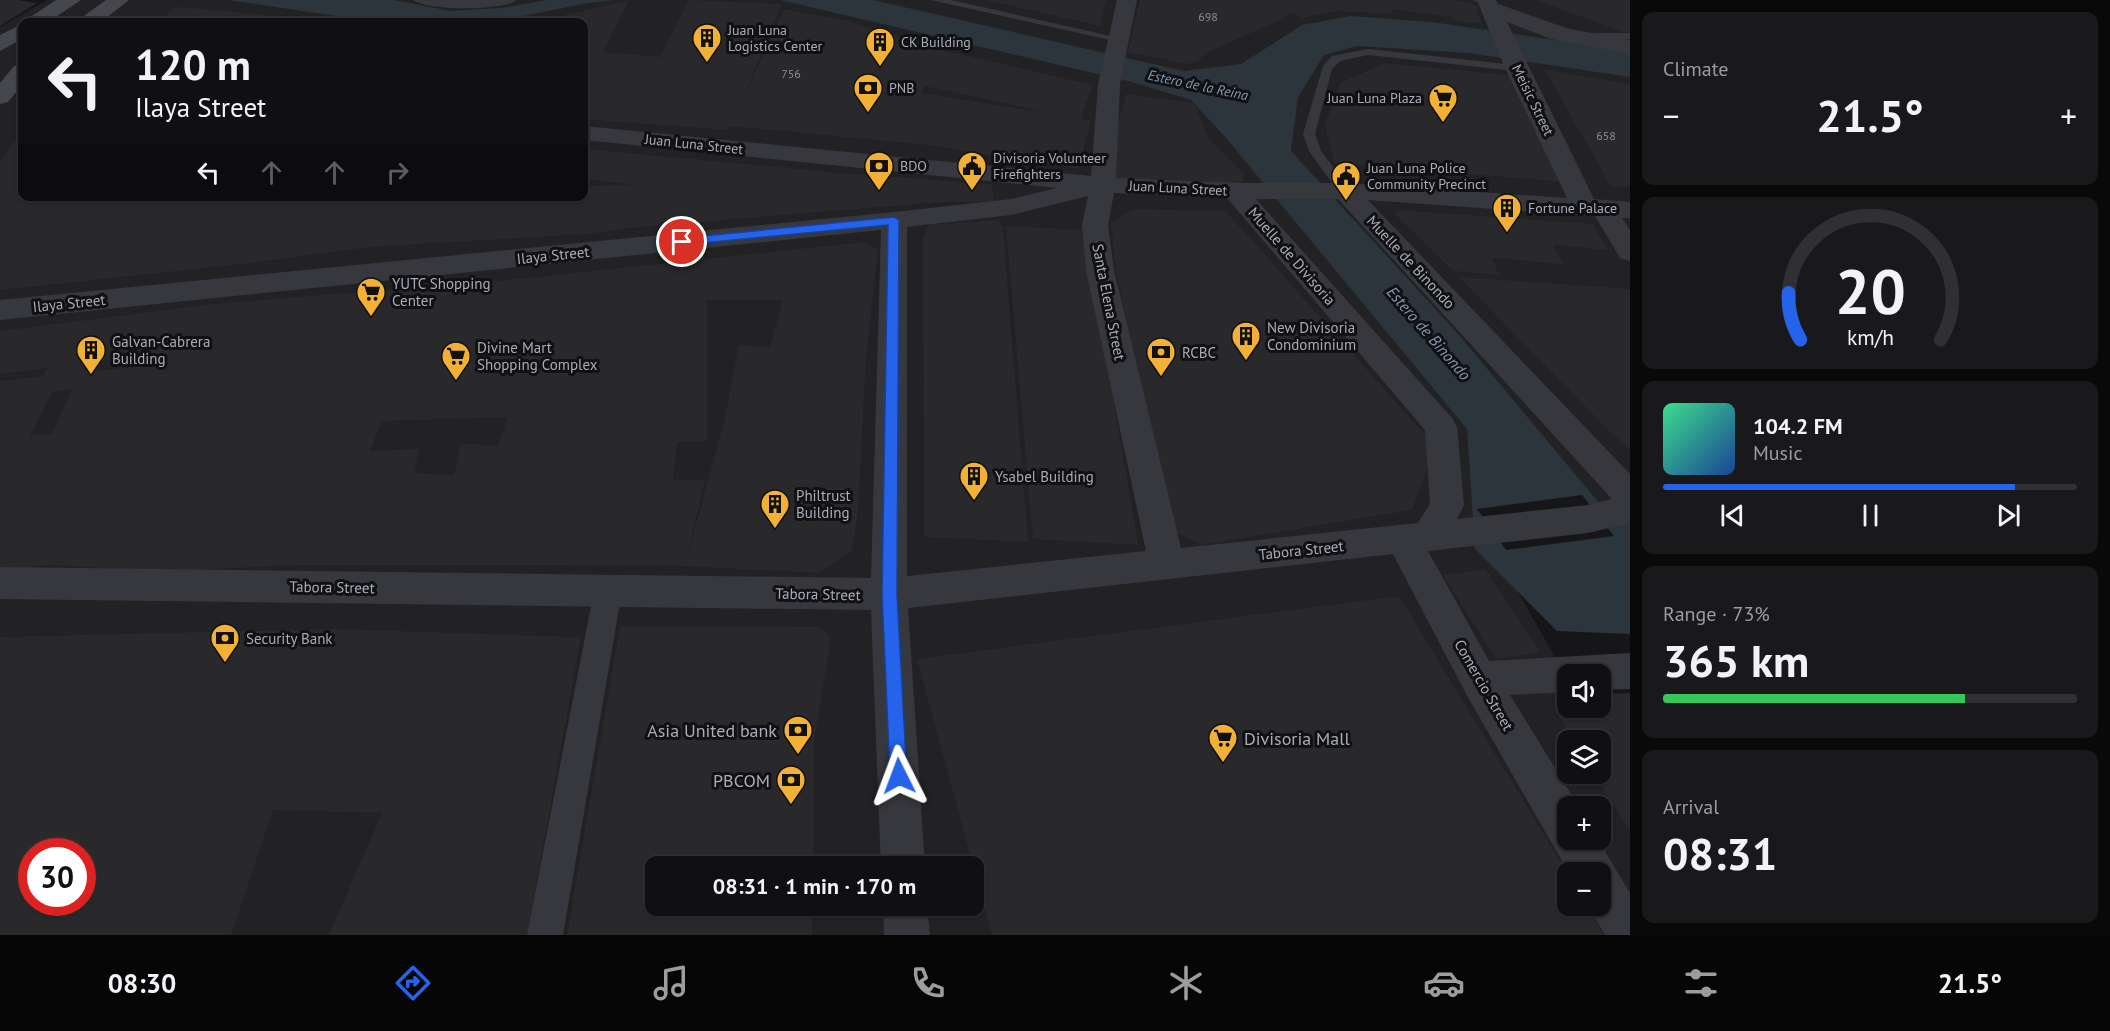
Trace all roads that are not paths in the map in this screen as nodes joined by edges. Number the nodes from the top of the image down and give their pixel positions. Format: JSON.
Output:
{"nodes":[{"id":1,"x":71,"y":0,"type":"edge"},
{"id":2,"x":119,"y":0,"type":"edge"},
{"id":3,"x":418,"y":0,"type":"edge"},
{"id":4,"x":512,"y":0,"type":"edge"},
{"id":5,"x":936,"y":0,"type":"edge"},
{"id":6,"x":1127,"y":0,"type":"edge"},
{"id":7,"x":1488,"y":9,"type":"edge"},
{"id":8,"x":41,"y":18,"type":"edge"},
{"id":9,"x":94,"y":18,"type":"edge"},
{"id":10,"x":18,"y":33,"type":"edge"},
{"id":11,"x":1630,"y":36,"type":"edge"},
{"id":12,"x":0,"y":44,"type":"edge"},
{"id":13,"x":1118,"y":44,"type":"junction"},
{"id":14,"x":1630,"y":47,"type":"edge"},
{"id":15,"x":1515,"y":64,"type":"junction"},
{"id":16,"x":18,"y":77,"type":"edge"},
{"id":17,"x":0,"y":97,"type":"edge"},
{"id":18,"x":588,"y":133,"type":"edge"},
{"id":19,"x":1103,"y":185,"type":"junction"},
{"id":20,"x":1239,"y":191,"type":"junction"},
{"id":21,"x":1340,"y":191,"type":"junction"},
{"id":22,"x":1594,"y":207,"type":"junction"},
{"id":23,"x":1630,"y":210,"type":"edge"},
{"id":24,"x":894,"y":220,"type":"junction"},
{"id":25,"x":1630,"y":252,"type":"edge"},
{"id":26,"x":0,"y":310,"type":"edge"},
{"id":27,"x":1630,"y":496,"type":"edge"},
{"id":28,"x":1630,"y":509,"type":"edge"},
{"id":29,"x":1417,"y":537,"type":"junction"},
{"id":30,"x":1167,"y":565,"type":"junction"},
{"id":31,"x":0,"y":583,"type":"edge"},
{"id":32,"x":608,"y":591,"type":"junction"},
{"id":33,"x":889,"y":594,"type":"junction"},
{"id":34,"x":1630,"y":671,"type":"edge"},
{"id":35,"x":1479,"y":679,"type":"junction"},
{"id":36,"x":1557,"y":810,"type":"edge"},
{"id":37,"x":902,"y":856,"type":"edge"},
{"id":38,"x":1611,"y":903,"type":"edge"},
{"id":39,"x":906,"y":916,"type":"edge"},
{"id":40,"x":545,"y":935,"type":"edge"},
{"id":41,"x":907,"y":935,"type":"edge"},
{"id":42,"x":1630,"y":935,"type":"edge"}],
"edges":[{"from":1,"to":8,"type":"main road"},
{"from":2,"to":9,"type":"main road"},
{"from":3,"to":4,"type":"lane"},
{"from":5,"to":13,"type":"lane"},
{"from":6,"to":13,"type":"street","name":"Santa Elena Street"},
{"from":7,"to":11,"type":"lane"},
{"from":7,"to":14,"type":"street"},
{"from":7,"to":15,"type":"street","name":"Meisic Street"},
{"from":10,"to":12,"type":"main road"},
{"from":13,"to":19,"type":"street","name":"Santa Elena Street"},
{"from":15,"to":21,"type":"lane","name":"Muelle de Binondo"},
{"from":15,"to":22,"type":"street","name":"Meisic Street"},
{"from":16,"to":17,"type":"main road"},
{"from":18,"to":19,"type":"street","name":"Juan Luna Street"},
{"from":19,"to":20,"type":"street","name":"Juan Luna Street"},
{"from":19,"to":24,"type":"street","name":"Ilaya Street"},
{"from":19,"to":30,"type":"street","name":"Santa Elena Street"},
{"from":20,"to":21,"type":"street","name":"Juan Luna Street"},
{"from":20,"to":29,"type":"street","name":"Muelle de Divisoria"},
{"from":21,"to":22,"type":"street","name":"Juan Luna Street"},
{"from":21,"to":27,"type":"street","name":"Muelle de Binondo"},
{"from":22,"to":23,"type":"street","name":"Juan Luna Street"},
{"from":22,"to":25,"type":"street","name":"Meisic Street"},
{"from":24,"to":26,"type":"street","name":"Ilaya Street"},
{"from":24,"to":33,"type":"street"},
{"from":28,"to":29,"type":"street","name":"Tabora Street"},
{"from":29,"to":30,"type":"street","name":"Tabora Street"},
{"from":29,"to":35,"type":"street","name":"Comercio Street"},
{"from":30,"to":33,"type":"street","name":"Tabora Street"},
{"from":31,"to":32,"type":"street","name":"Tabora Street"},
{"from":32,"to":33,"type":"street","name":"Tabora Street"},
{"from":32,"to":40,"type":"street"},
{"from":33,"to":37,"type":"street"},
{"from":34,"to":35,"type":"street"},
{"from":35,"to":36,"type":"street","name":"Comercio Street"},
{"from":38,"to":42,"type":"street"},
{"from":39,"to":41,"type":"street"}]}
